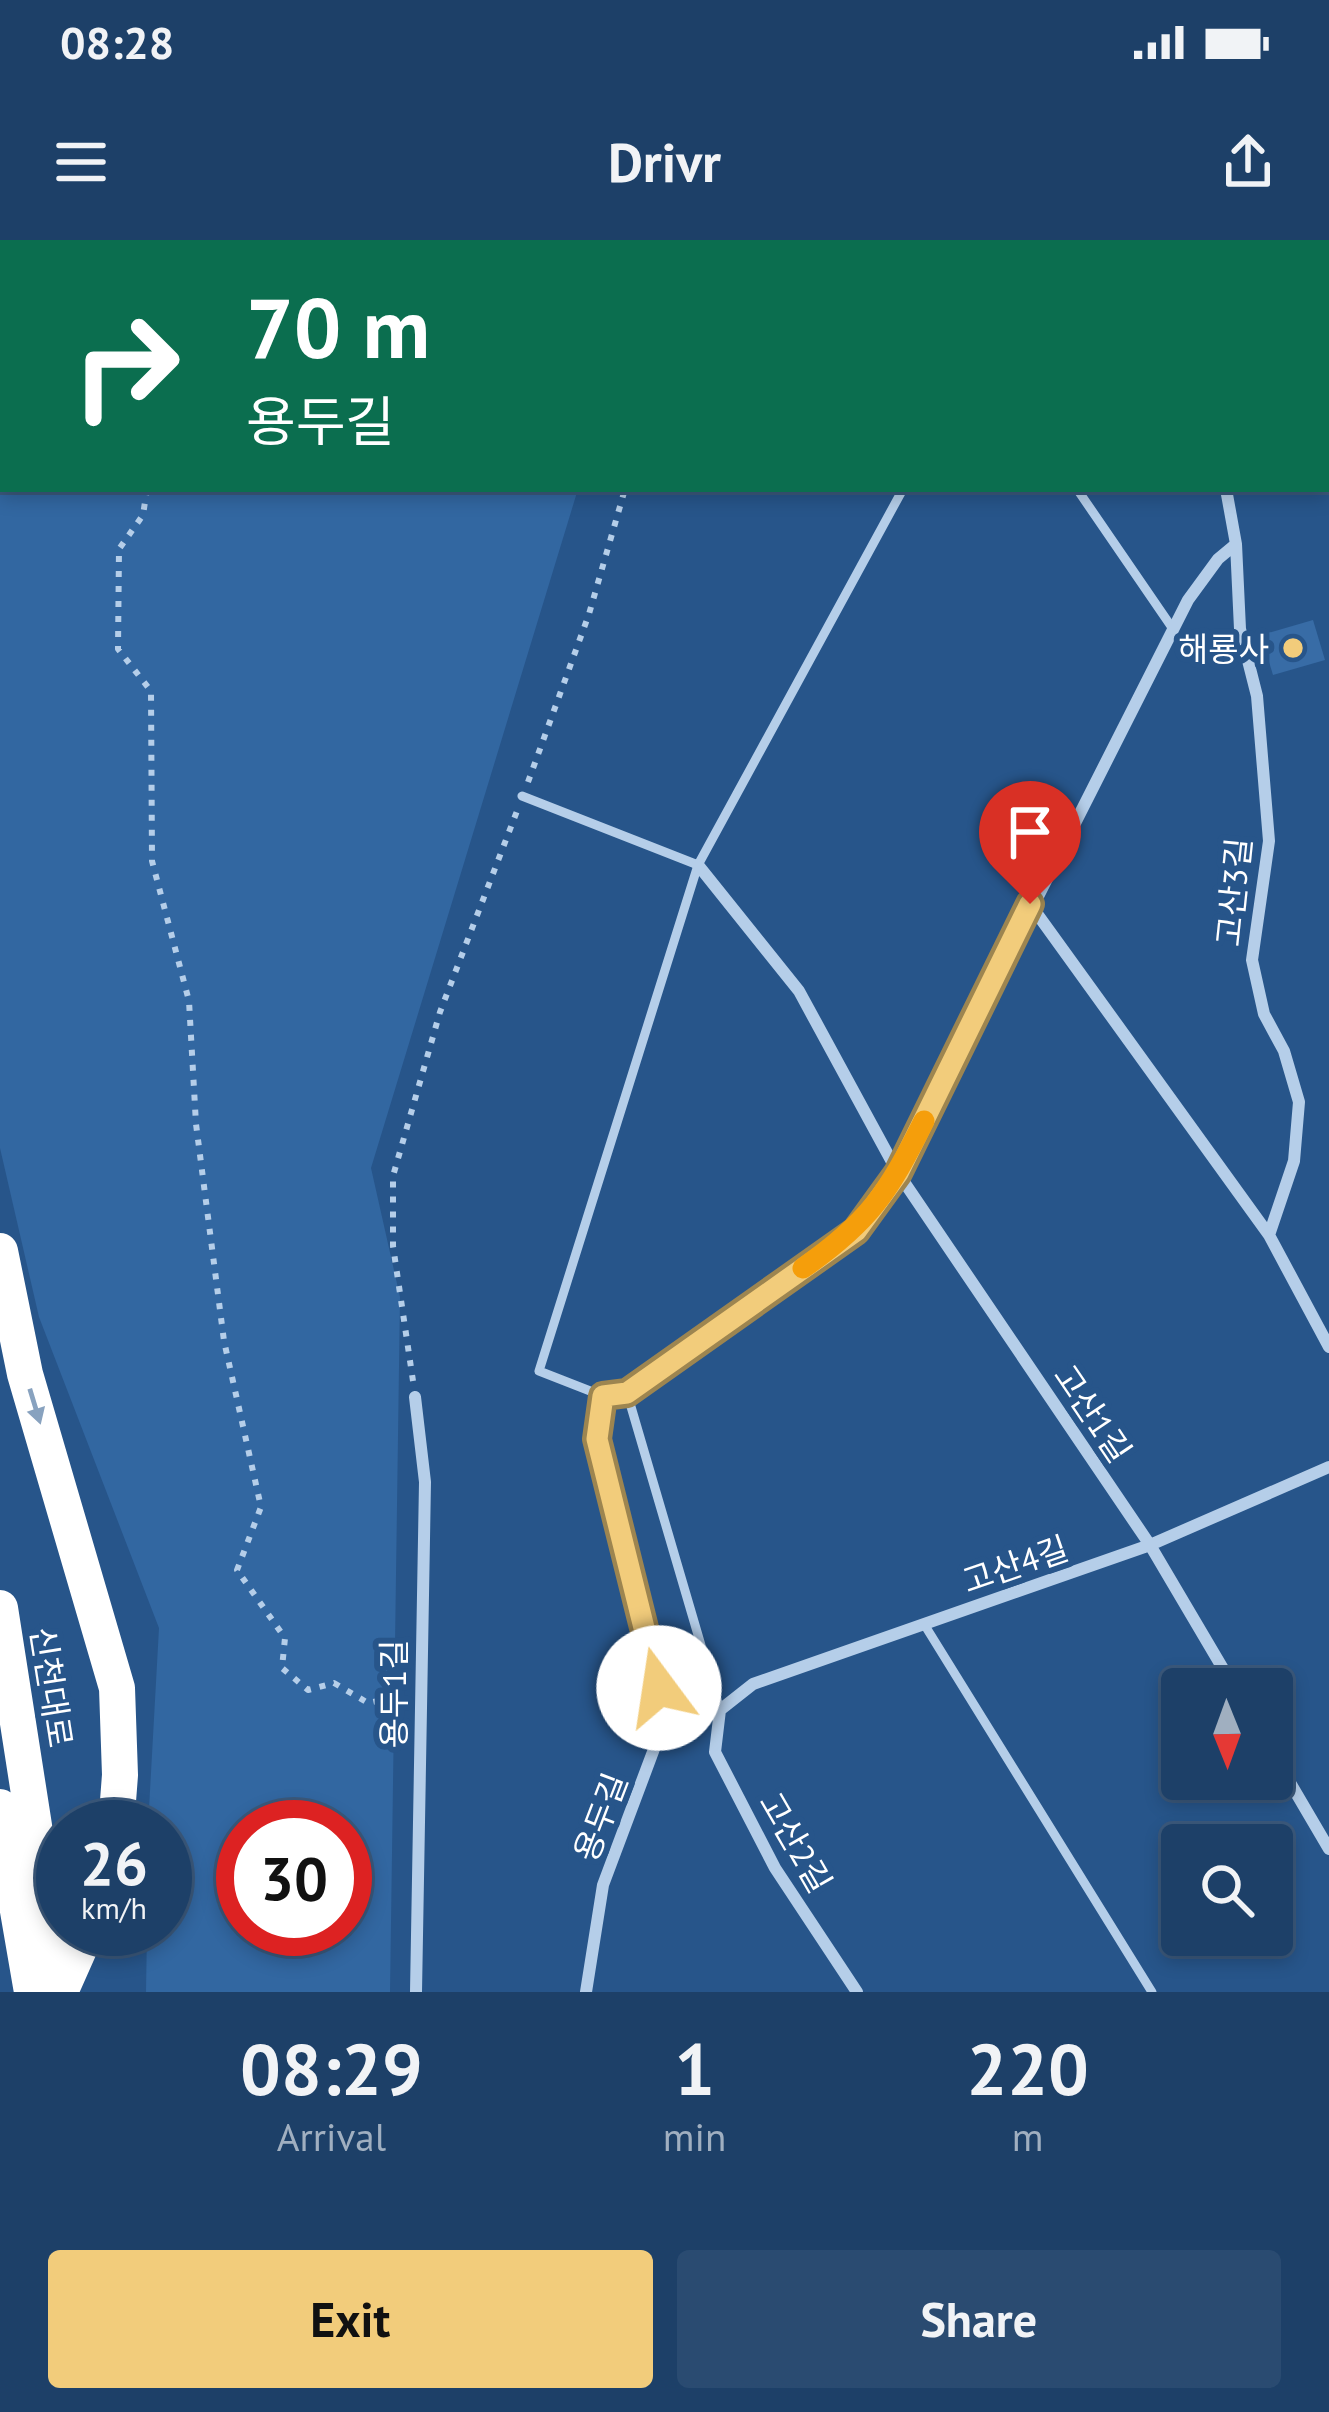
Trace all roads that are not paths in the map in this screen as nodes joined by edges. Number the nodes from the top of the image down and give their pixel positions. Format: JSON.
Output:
{"nodes":[{"id":1,"x":901,"y":492,"type":"edge"},
{"id":2,"x":1079,"y":492,"type":"edge"},
{"id":3,"x":1227,"y":492,"type":"edge"},
{"id":4,"x":1236,"y":544,"type":"junction"},
{"id":5,"x":1174,"y":628,"type":"junction"},
{"id":6,"x":522,"y":796,"type":"road end"},
{"id":7,"x":698,"y":866,"type":"junction"},
{"id":8,"x":1030,"y":904,"type":"junction"},
{"id":9,"x":898,"y":1173,"type":"junction"},
{"id":10,"x":1269,"y":1235,"type":"junction"},
{"id":11,"x":0,"y":1251,"type":"edge"},
{"id":12,"x":1329,"y":1348,"type":"edge"},
{"id":13,"x":627,"y":1393,"type":"junction"},
{"id":14,"x":603,"y":1396,"type":"junction"},
{"id":15,"x":415,"y":1397,"type":"road end"},
{"id":16,"x":1329,"y":1467,"type":"edge"},
{"id":17,"x":1150,"y":1545,"type":"junction"},
{"id":18,"x":0,"y":1608,"type":"edge"},
{"id":19,"x":924,"y":1624,"type":"junction"},
{"id":20,"x":1223,"y":1668,"type":"edge"},
{"id":21,"x":720,"y":1710,"type":"junction"},
{"id":22,"x":1293,"y":1788,"type":"edge"},
{"id":23,"x":118,"y":1800,"type":"edge"},
{"id":24,"x":0,"y":1808,"type":"edge"},
{"id":25,"x":1329,"y":1849,"type":"edge"},
{"id":26,"x":76,"y":1956,"type":"edge"},
{"id":27,"x":32,"y":1992,"type":"edge"},
{"id":28,"x":60,"y":1992,"type":"edge"},
{"id":29,"x":416,"y":1992,"type":"edge"},
{"id":30,"x":586,"y":1992,"type":"edge"},
{"id":31,"x":856,"y":1992,"type":"edge"},
{"id":32,"x":1152,"y":1992,"type":"edge"}],
"edges":[{"from":1,"to":7,"type":"lane"},
{"from":2,"to":5,"type":"lane"},
{"from":3,"to":4,"type":"street","name":"고산3길"},
{"from":4,"to":5,"type":"street"},
{"from":4,"to":10,"type":"street","name":"고산3길"},
{"from":5,"to":8,"type":"street"},
{"from":6,"to":7,"type":"lane"},
{"from":7,"to":9,"type":"street"},
{"from":7,"to":14,"type":"lane"},
{"from":8,"to":9,"type":"street"},
{"from":8,"to":10,"type":"street"},
{"from":9,"to":13,"type":"street"},
{"from":9,"to":17,"type":"street","name":"고산1길"},
{"from":10,"to":12,"type":"street"},
{"from":11,"to":23,"type":"highway","one_way":true},
{"from":13,"to":14,"type":"street"},
{"from":13,"to":21,"type":"lane"},
{"from":14,"to":30,"type":"street","name":"용두길"},
{"from":15,"to":29,"type":"street","name":"용두1길"},
{"from":16,"to":17,"type":"street","name":"고산4길"},
{"from":17,"to":19,"type":"street","name":"고산4길"},
{"from":17,"to":20,"type":"street","name":"고산1길"},
{"from":18,"to":28,"type":"highway","name":"신천대로"},
{"from":19,"to":21,"type":"street","name":"고산4길"},
{"from":19,"to":32,"type":"lane"},
{"from":21,"to":31,"type":"street","name":"고산2길"},
{"from":22,"to":25,"type":"street"},
{"from":24,"to":27,"type":"highway"},
{"from":26,"to":28,"type":"highway"}]}
